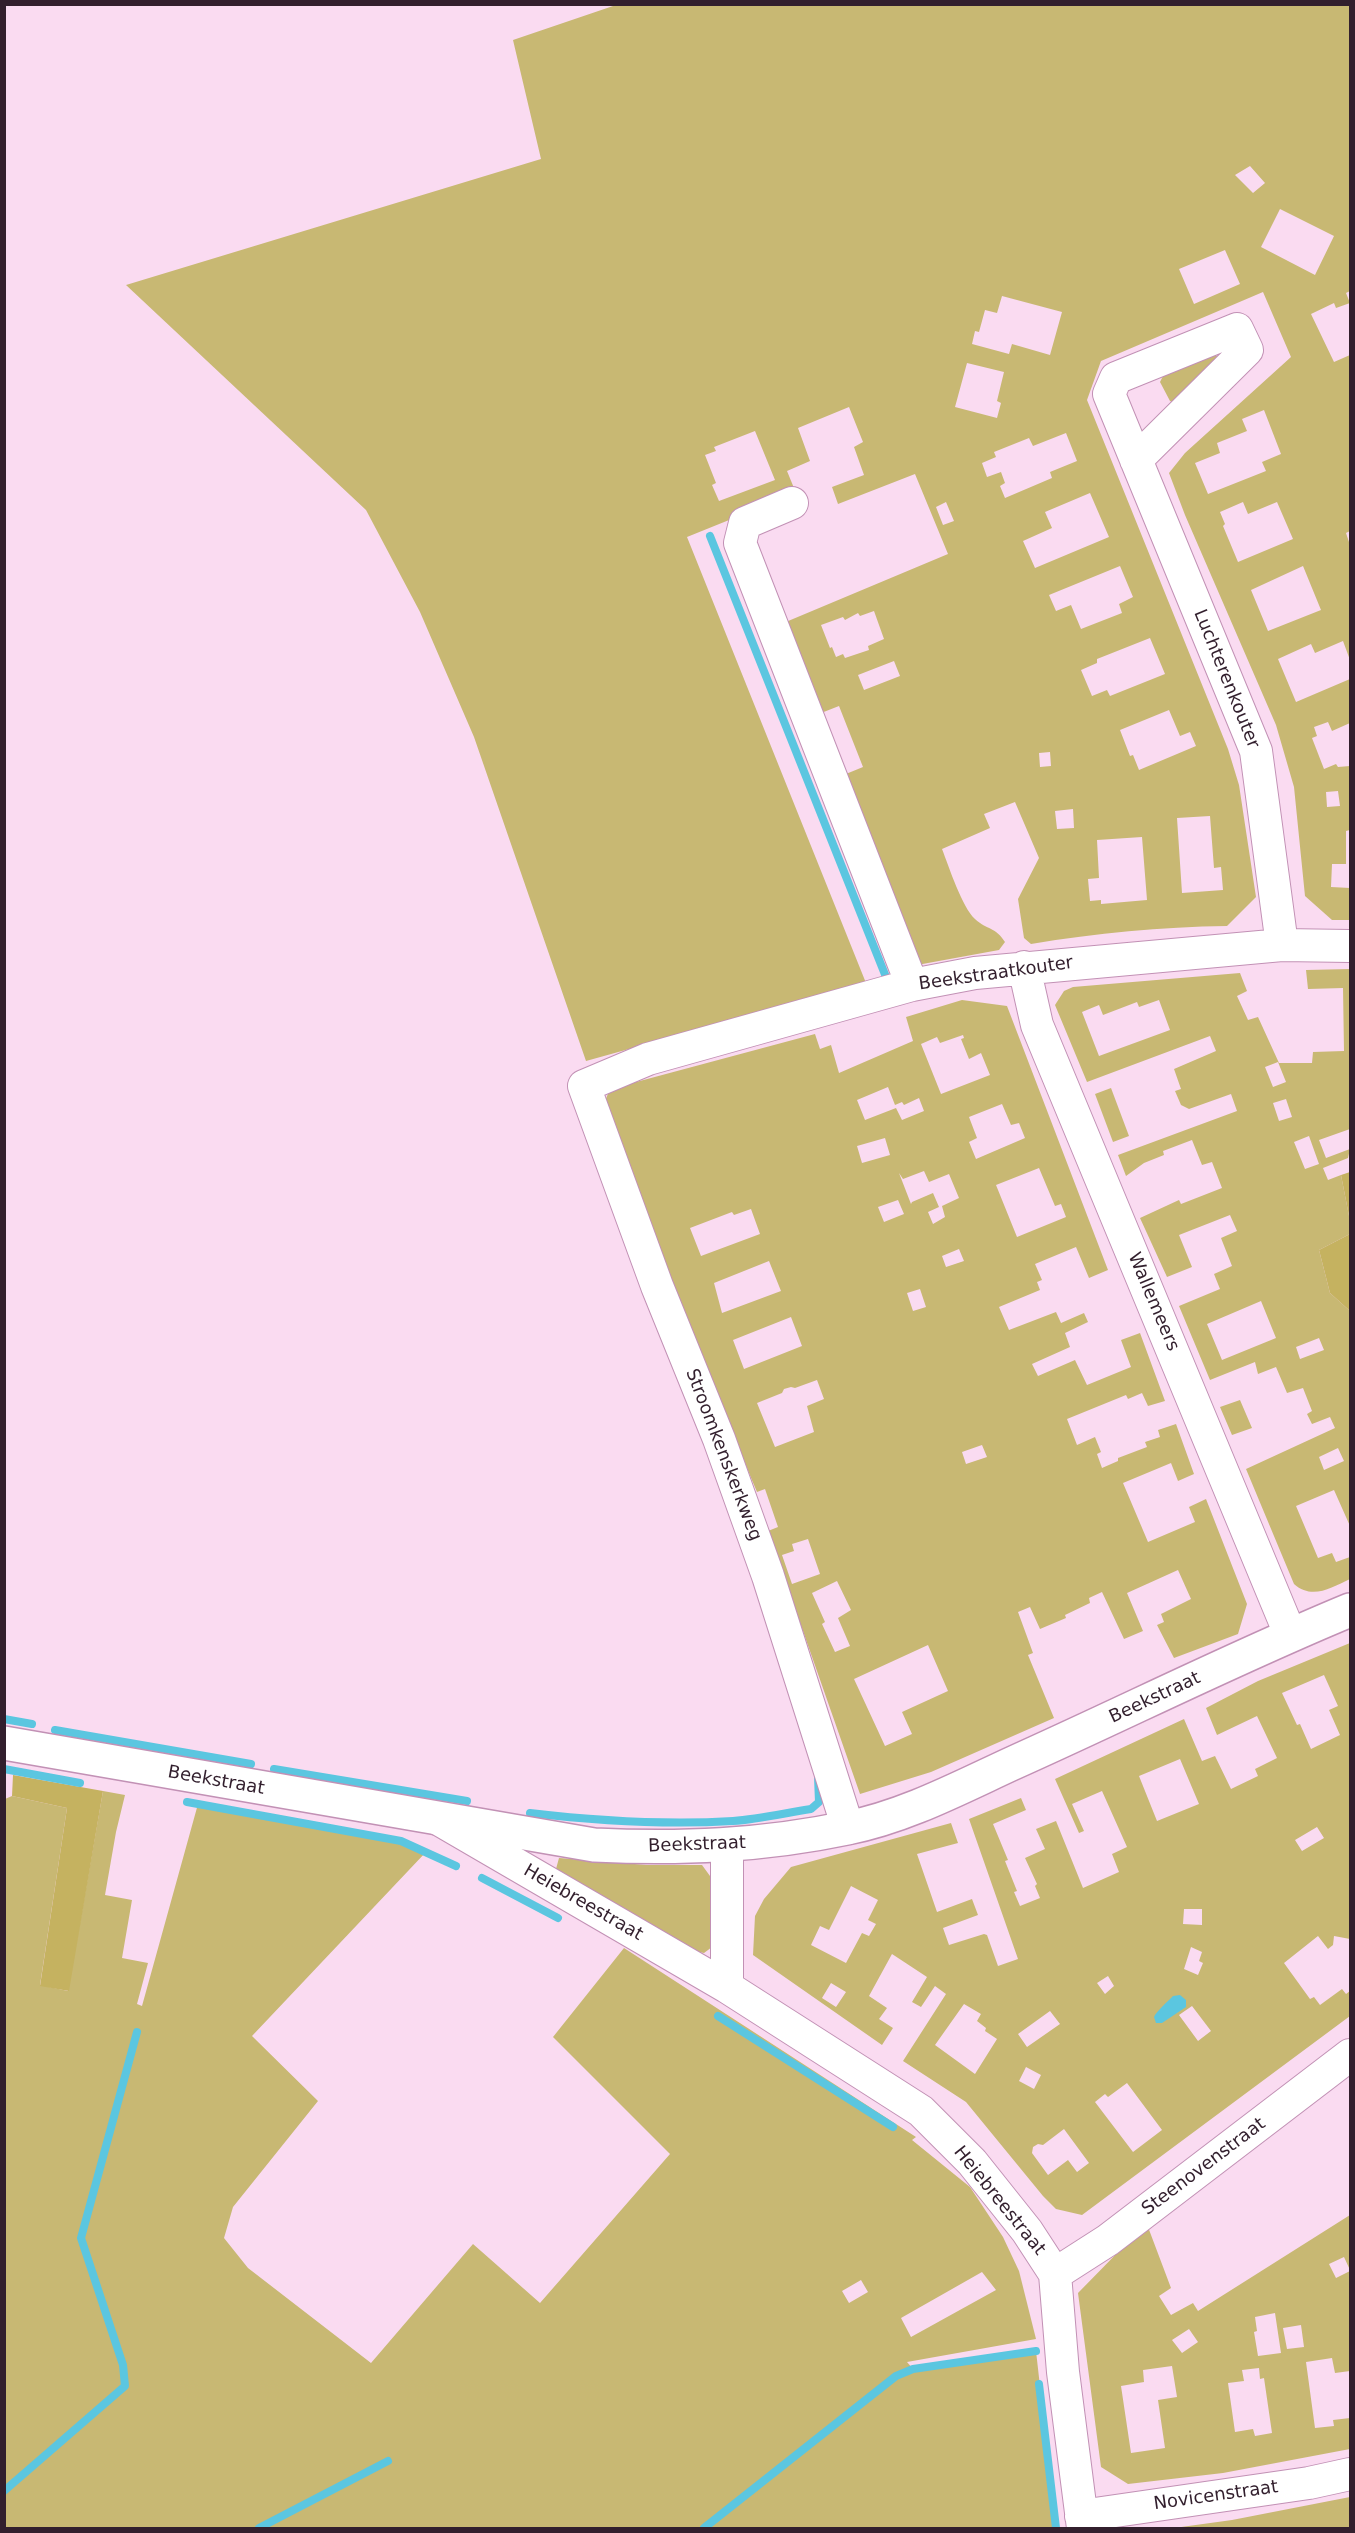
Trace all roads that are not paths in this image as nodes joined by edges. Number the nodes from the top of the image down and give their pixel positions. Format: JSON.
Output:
{"nodes":[{"id":1,"x":1136,"y":460,"type":"junction"},
{"id":2,"x":792,"y":503,"type":"dead end"},
{"id":3,"x":1282,"y":945,"type":"junction"},
{"id":4,"x":1350,"y":946,"type":"edge"},
{"id":5,"x":1024,"y":967,"type":"junction"},
{"id":6,"x":912,"y":985,"type":"junction"},
{"id":7,"x":584,"y":1086,"type":"joint"},
{"id":8,"x":1350,"y":1610,"type":"edge"},
{"id":9,"x":1290,"y":1634,"type":"junction"},
{"id":10,"x":4,"y":1743,"type":"edge"},
{"id":11,"x":439,"y":1819,"type":"junction"},
{"id":12,"x":848,"y":1828,"type":"junction"},
{"id":13,"x":727,"y":1846,"type":"junction"},
{"id":14,"x":727,"y":1986,"type":"junction"},
{"id":15,"x":1350,"y":2055,"type":"edge"},
{"id":16,"x":1055,"y":2274,"type":"junction"},
{"id":17,"x":1350,"y":2474,"type":"edge"},
{"id":18,"x":1082,"y":2522,"type":"edge"}],
"edges":[{"from":1,"to":1,"type":"street","name":"Luchterenkouter"},
{"from":1,"to":3,"type":"street","name":"Luchterenkouter"},
{"from":2,"to":6,"type":"street"},
{"from":3,"to":4,"type":"street","name":"Beekstraatkouter"},
{"from":3,"to":5,"type":"street","name":"Beekstraatkouter"},
{"from":5,"to":6,"type":"street","name":"Beekstraatkouter"},
{"from":5,"to":9,"type":"street","name":"Wallemeers"},
{"from":6,"to":7,"type":"street","name":"Beekstraatkouter"},
{"from":7,"to":12,"type":"street","name":"Stroomkenskerkweg"},
{"from":8,"to":9,"type":"street","name":"Beekstraat"},
{"from":9,"to":12,"type":"street","name":"Beekstraat"},
{"from":10,"to":11,"type":"street","name":"Beekstraat"},
{"from":11,"to":13,"type":"street","name":"Beekstraat"},
{"from":11,"to":14,"type":"street","name":"Heiebreestraat"},
{"from":12,"to":13,"type":"street","name":"Beekstraat"},
{"from":13,"to":14,"type":"street"},
{"from":14,"to":16,"type":"street","name":"Heiebreestraat"},
{"from":15,"to":16,"type":"street","name":"Steenovenstraat"},
{"from":16,"to":18,"type":"street","name":"Heiebreestraat"},
{"from":17,"to":18,"type":"street","name":"Novicenstraat"}]}
